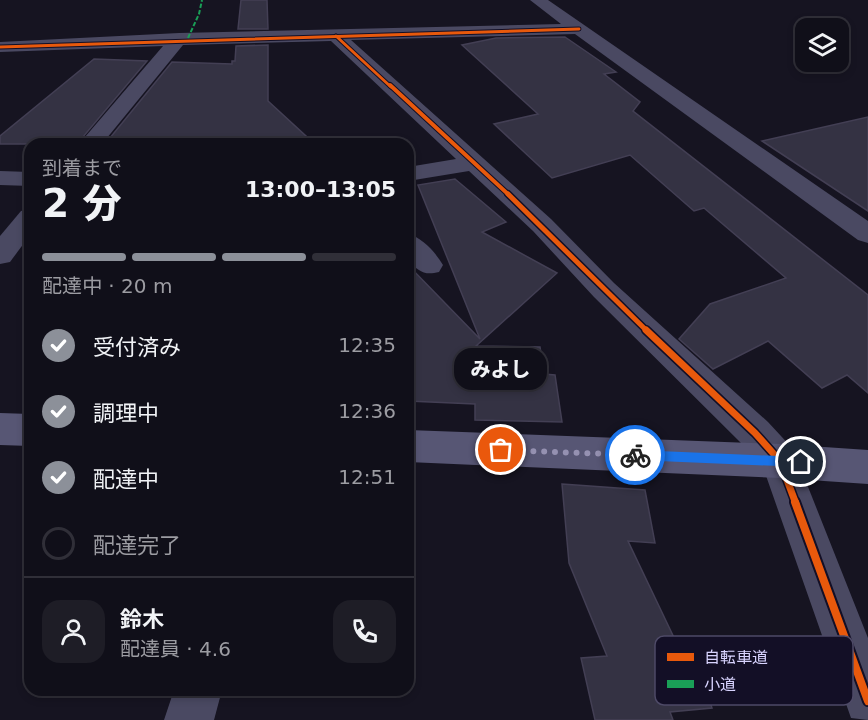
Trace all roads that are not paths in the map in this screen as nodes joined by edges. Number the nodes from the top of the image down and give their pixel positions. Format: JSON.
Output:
{"nodes":[{"id":1,"x":538,"y":0,"type":"edge"},
{"id":2,"x":579,"y":29,"type":"junction"},
{"id":3,"x":336,"y":36,"type":"junction"},
{"id":4,"x":179,"y":38,"type":"junction"},
{"id":5,"x":0,"y":47,"type":"edge"},
{"id":6,"x":95,"y":138,"type":"edge"},
{"id":7,"x":474,"y":164,"type":"junction"},
{"id":8,"x":414,"y":173,"type":"edge"},
{"id":9,"x":0,"y":178,"type":"edge"},
{"id":10,"x":24,"y":179,"type":"edge"},
{"id":11,"x":24,"y":225,"type":"edge"},
{"id":12,"x":868,"y":234,"type":"edge"},
{"id":13,"x":414,"y":249,"type":"edge"},
{"id":14,"x":0,"y":255,"type":"edge"},
{"id":15,"x":429,"y":265,"type":"dead end"},
{"id":16,"x":0,"y":429,"type":"edge"},
{"id":17,"x":24,"y":430,"type":"edge"},
{"id":18,"x":414,"y":446,"type":"edge"},
{"id":19,"x":780,"y":461,"type":"junction"},
{"id":20,"x":868,"y":467,"type":"edge"},
{"id":21,"x":844,"y":636,"type":"edge"},
{"id":22,"x":853,"y":660,"type":"edge"},
{"id":23,"x":196,"y":696,"type":"edge"},
{"id":24,"x":868,"y":701,"type":"edge"},
{"id":25,"x":189,"y":720,"type":"edge"}],
"edges":[{"from":1,"to":2,"type":"street"},
{"from":2,"to":3,"type":"street"},
{"from":2,"to":12,"type":"street"},
{"from":3,"to":4,"type":"street"},
{"from":3,"to":7,"type":"street"},
{"from":4,"to":5,"type":"street"},
{"from":4,"to":6,"type":"street"},
{"from":7,"to":8,"type":"street"},
{"from":7,"to":19,"type":"street"},
{"from":9,"to":10,"type":"street"},
{"from":11,"to":14,"type":"street"},
{"from":13,"to":15,"type":"street"},
{"from":16,"to":17,"type":"main road"},
{"from":18,"to":19,"type":"main road"},
{"from":19,"to":20,"type":"main road"},
{"from":19,"to":21,"type":"street"},
{"from":22,"to":24,"type":"street"},
{"from":23,"to":25,"type":"street"}]}
